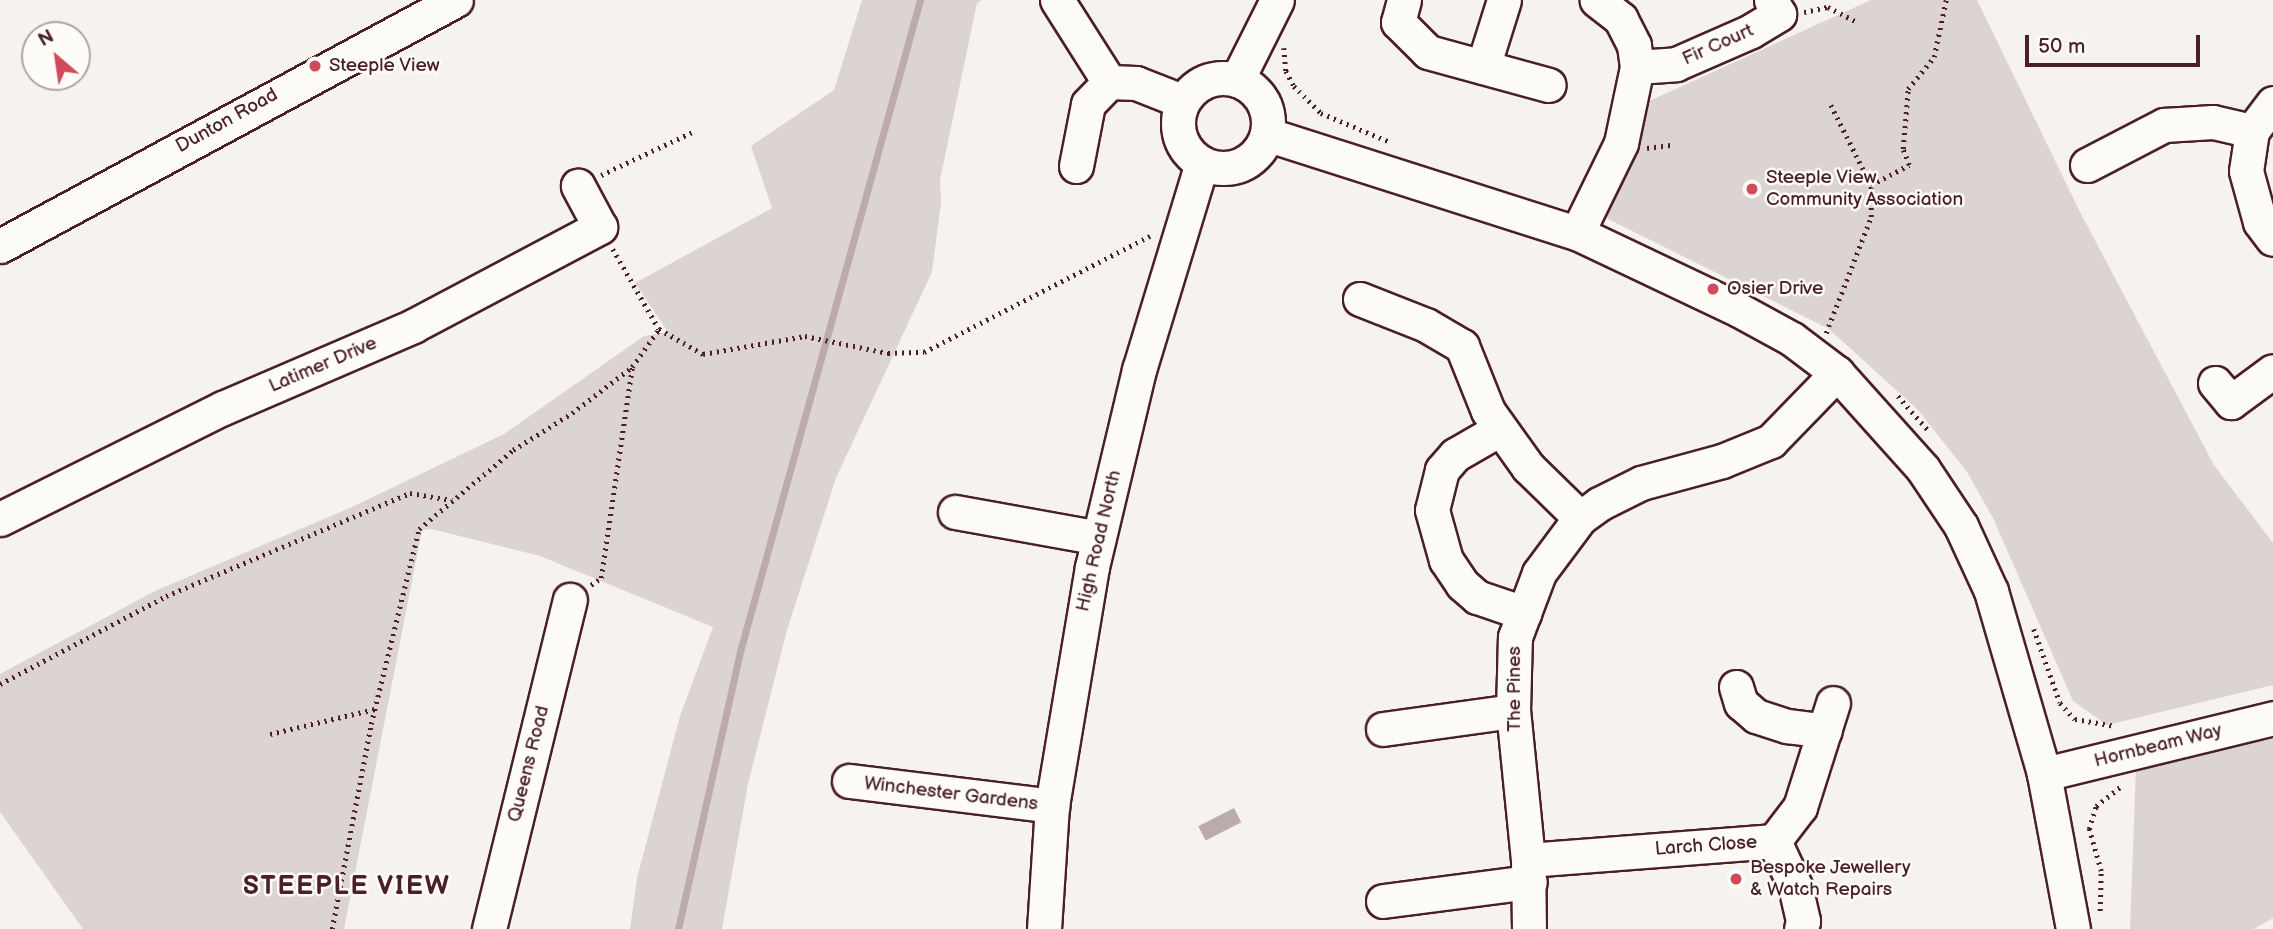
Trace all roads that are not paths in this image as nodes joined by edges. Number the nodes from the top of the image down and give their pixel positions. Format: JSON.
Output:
{"nodes":[{"id":1,"x":456,"y":0,"type":"edge"},
{"id":2,"x":1057,"y":0,"type":"edge"},
{"id":3,"x":1277,"y":0,"type":"edge"},
{"id":4,"x":1404,"y":0,"type":"edge"},
{"id":5,"x":1504,"y":0,"type":"edge"},
{"id":6,"x":1597,"y":0,"type":"edge"},
{"id":7,"x":1775,"y":7,"type":"edge"},
{"id":8,"x":1483,"y":66,"type":"junction"},
{"id":9,"x":1637,"y":67,"type":"junction"},
{"id":10,"x":1237,"y":80,"type":"junction"},
{"id":11,"x":1109,"y":82,"type":"junction"},
{"id":12,"x":1549,"y":85,"type":"dead end"},
{"id":13,"x":1182,"y":100,"type":"junction"},
{"id":14,"x":2273,"y":103,"type":"edge"},
{"id":15,"x":2252,"y":131,"type":"junction"},
{"id":16,"x":1269,"y":135,"type":"junction"},
{"id":17,"x":1202,"y":163,"type":"junction"},
{"id":18,"x":2087,"y":165,"type":"dead end"},
{"id":19,"x":1076,"y":166,"type":"dead end"},
{"id":20,"x":578,"y":186,"type":"road end"},
{"id":21,"x":1577,"y":233,"type":"junction"},
{"id":22,"x":2273,"y":239,"type":"edge"},
{"id":23,"x":0,"y":246,"type":"edge"},
{"id":24,"x":1360,"y":299,"type":"dead end"},
{"id":25,"x":1837,"y":357,"type":"junction"},
{"id":26,"x":2273,"y":371,"type":"edge"},
{"id":27,"x":2215,"y":383,"type":"dead end"},
{"id":28,"x":1500,"y":429,"type":"junction"},
{"id":29,"x":955,"y":513,"type":"dead end"},
{"id":30,"x":1580,"y":518,"type":"junction"},
{"id":31,"x":0,"y":519,"type":"edge"},
{"id":32,"x":1099,"y":538,"type":"junction"},
{"id":33,"x":570,"y":600,"type":"road end"},
{"id":34,"x":1524,"y":612,"type":"junction"},
{"id":35,"x":1736,"y":687,"type":"dead end"},
{"id":36,"x":1513,"y":711,"type":"junction"},
{"id":37,"x":2273,"y":718,"type":"edge"},
{"id":38,"x":1383,"y":729,"type":"dead end"},
{"id":39,"x":2043,"y":774,"type":"junction"},
{"id":40,"x":849,"y":782,"type":"dead end"},
{"id":41,"x":1052,"y":806,"type":"junction"},
{"id":42,"x":1774,"y":841,"type":"junction"},
{"id":43,"x":1529,"y":871,"type":"junction"},
{"id":44,"x":1383,"y":901,"type":"dead end"},
{"id":45,"x":2086,"y":923,"type":"edge"},
{"id":46,"x":489,"y":929,"type":"edge"},
{"id":47,"x":1044,"y":929,"type":"edge"},
{"id":48,"x":1529,"y":929,"type":"edge"},
{"id":49,"x":1801,"y":929,"type":"edge"}],
"edges":[{"from":1,"to":23,"type":"street","name":"Dunton Road"},
{"from":2,"to":11,"type":"street"},
{"from":3,"to":10,"type":"street"},
{"from":4,"to":8,"type":"street"},
{"from":5,"to":8,"type":"street"},
{"from":6,"to":9,"type":"street"},
{"from":7,"to":9,"type":"street","name":"Fir Court"},
{"from":8,"to":12,"type":"street"},
{"from":9,"to":21,"type":"street"},
{"from":10,"to":13,"type":"street"},
{"from":10,"to":16,"type":"street"},
{"from":11,"to":13,"type":"street"},
{"from":11,"to":19,"type":"street"},
{"from":13,"to":17,"type":"street"},
{"from":14,"to":15,"type":"street"},
{"from":15,"to":18,"type":"street"},
{"from":15,"to":22,"type":"street"},
{"from":16,"to":17,"type":"street"},
{"from":16,"to":21,"type":"street"},
{"from":17,"to":32,"type":"street","name":"High Road North"},
{"from":20,"to":31,"type":"street","name":"Latimer Drive"},
{"from":21,"to":25,"type":"street"},
{"from":24,"to":28,"type":"street"},
{"from":25,"to":30,"type":"street","name":"The Pines"},
{"from":25,"to":39,"type":"street"},
{"from":26,"to":27,"type":"street"},
{"from":28,"to":30,"type":"street"},
{"from":28,"to":34,"type":"street"},
{"from":29,"to":32,"type":"street"},
{"from":30,"to":34,"type":"street","name":"The Pines"},
{"from":32,"to":41,"type":"street","name":"High Road North"},
{"from":33,"to":46,"type":"street","name":"Queens Road"},
{"from":34,"to":36,"type":"street","name":"The Pines"},
{"from":35,"to":42,"type":"street","name":"Larch Close"},
{"from":36,"to":38,"type":"street"},
{"from":36,"to":43,"type":"street","name":"The Pines"},
{"from":37,"to":39,"type":"street","name":"Hornbeam Way"},
{"from":39,"to":45,"type":"street"},
{"from":40,"to":41,"type":"street","name":"Winchester Gardens"},
{"from":41,"to":47,"type":"street","name":"High Road North"},
{"from":42,"to":43,"type":"street","name":"Larch Close"},
{"from":42,"to":49,"type":"street"},
{"from":43,"to":44,"type":"street","name":"Larch Close"},
{"from":43,"to":48,"type":"street","name":"The Pines"}]}
